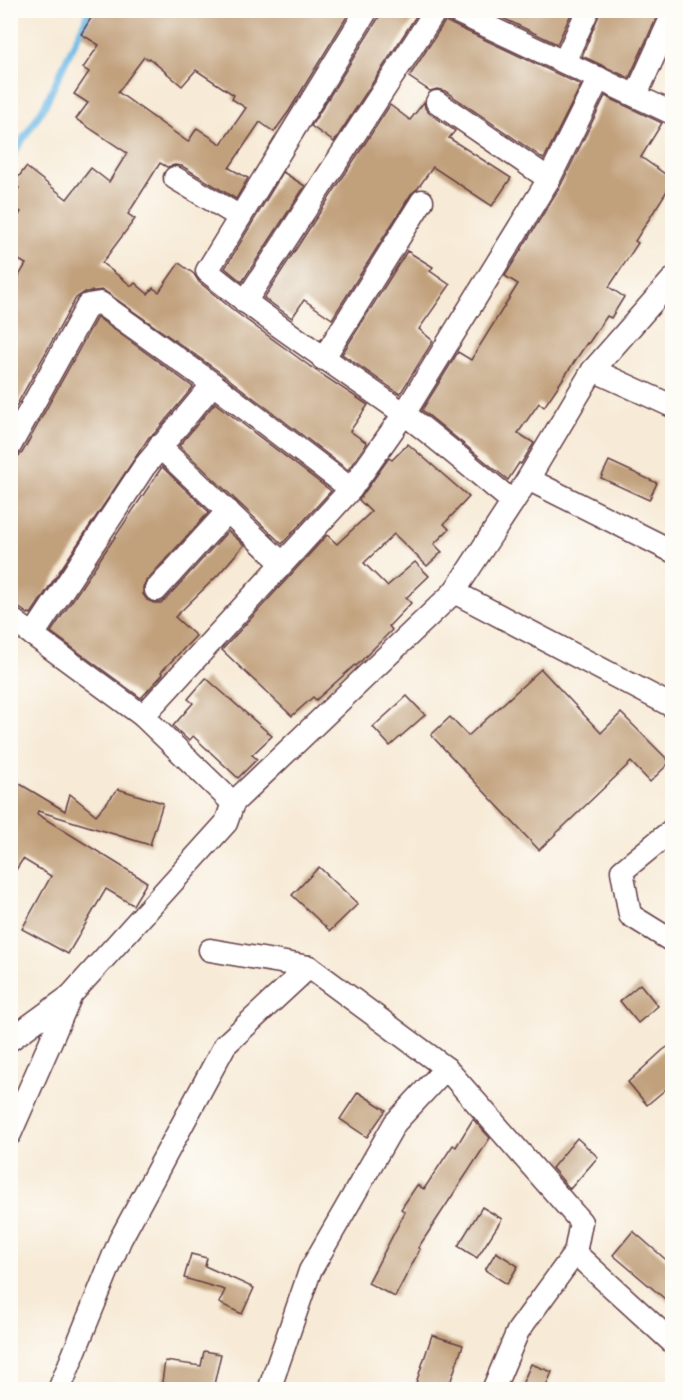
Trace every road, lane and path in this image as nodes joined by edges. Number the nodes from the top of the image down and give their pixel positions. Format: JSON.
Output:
{"nodes":[{"id":1,"x":367,"y":10,"type":"edge"},
{"id":2,"x":436,"y":10,"type":"edge"},
{"id":3,"x":453,"y":10,"type":"edge"},
{"id":4,"x":588,"y":10,"type":"edge"},
{"id":5,"x":672,"y":16,"type":"edge"},
{"id":6,"x":564,"y":62,"type":"junction"},
{"id":7,"x":599,"y":78,"type":"junction"},
{"id":8,"x":636,"y":95,"type":"junction"},
{"id":9,"x":437,"y":102,"type":"dead end"},
{"id":10,"x":672,"y":113,"type":"edge"},
{"id":11,"x":175,"y":178,"type":"dead end"},
{"id":12,"x":549,"y":179,"type":"junction"},
{"id":13,"x":422,"y":201,"type":"dead end"},
{"id":14,"x":240,"y":217,"type":"junction"},
{"id":15,"x":672,"y":280,"type":"edge"},
{"id":16,"x":245,"y":302,"type":"junction"},
{"id":17,"x":323,"y":359,"type":"junction"},
{"id":18,"x":592,"y":370,"type":"junction"},
{"id":19,"x":213,"y":384,"type":"junction"},
{"id":20,"x":672,"y":406,"type":"edge"},
{"id":21,"x":404,"y":414,"type":"junction"},
{"id":22,"x":10,"y":446,"type":"edge"},
{"id":23,"x":159,"y":446,"type":"junction"},
{"id":24,"x":528,"y":479,"type":"junction"},
{"id":25,"x":351,"y":489,"type":"junction"},
{"id":26,"x":513,"y":502,"type":"junction"},
{"id":27,"x":228,"y":511,"type":"junction"},
{"id":28,"x":672,"y":551,"type":"edge"},
{"id":29,"x":282,"y":563,"type":"junction"},
{"id":30,"x":156,"y":590,"type":"dead end"},
{"id":31,"x":454,"y":592,"type":"junction"},
{"id":32,"x":10,"y":618,"type":"edge"},
{"id":33,"x":33,"y":635,"type":"junction"},
{"id":34,"x":672,"y":706,"type":"edge"},
{"id":35,"x":143,"y":716,"type":"junction"},
{"id":36,"x":233,"y":803,"type":"junction"},
{"id":37,"x":672,"y":830,"type":"edge"},
{"id":38,"x":672,"y":941,"type":"edge"},
{"id":39,"x":210,"y":950,"type":"dead end"},
{"id":40,"x":309,"y":967,"type":"junction"},
{"id":41,"x":70,"y":995,"type":"junction"},
{"id":42,"x":10,"y":1040,"type":"edge"},
{"id":43,"x":446,"y":1068,"type":"junction"},
{"id":44,"x":10,"y":1134,"type":"edge"},
{"id":45,"x":575,"y":1253,"type":"junction"},
{"id":46,"x":672,"y":1342,"type":"edge"},
{"id":47,"x":59,"y":1389,"type":"edge"},
{"id":48,"x":269,"y":1389,"type":"edge"},
{"id":49,"x":493,"y":1389,"type":"edge"}],
"edges":[{"from":1,"to":14,"type":"street"},
{"from":2,"to":16,"type":"street"},
{"from":3,"to":6,"type":"street"},
{"from":4,"to":6,"type":"street"},
{"from":5,"to":8,"type":"street"},
{"from":6,"to":7,"type":"street"},
{"from":7,"to":8,"type":"street"},
{"from":7,"to":12,"type":"street"},
{"from":8,"to":10,"type":"street"},
{"from":9,"to":12,"type":"street"},
{"from":11,"to":14,"type":"street"},
{"from":12,"to":21,"type":"street"},
{"from":13,"to":17,"type":"street"},
{"from":14,"to":16,"type":"street"},
{"from":15,"to":18,"type":"street"},
{"from":16,"to":17,"type":"street"},
{"from":17,"to":21,"type":"street"},
{"from":18,"to":20,"type":"street"},
{"from":18,"to":24,"type":"street"},
{"from":19,"to":22,"type":"street"},
{"from":19,"to":23,"type":"street"},
{"from":19,"to":25,"type":"street"},
{"from":21,"to":25,"type":"street"},
{"from":21,"to":26,"type":"street"},
{"from":23,"to":27,"type":"street"},
{"from":23,"to":33,"type":"street"},
{"from":24,"to":26,"type":"street"},
{"from":24,"to":28,"type":"street"},
{"from":25,"to":29,"type":"street"},
{"from":26,"to":31,"type":"street"},
{"from":27,"to":29,"type":"street"},
{"from":27,"to":30,"type":"street"},
{"from":29,"to":35,"type":"street"},
{"from":31,"to":34,"type":"street"},
{"from":31,"to":36,"type":"street"},
{"from":32,"to":33,"type":"street"},
{"from":33,"to":35,"type":"street"},
{"from":35,"to":36,"type":"street"},
{"from":36,"to":41,"type":"street"},
{"from":37,"to":38,"type":"street"},
{"from":39,"to":40,"type":"street"},
{"from":40,"to":43,"type":"street"},
{"from":40,"to":47,"type":"street"},
{"from":41,"to":42,"type":"street"},
{"from":41,"to":44,"type":"street"},
{"from":43,"to":45,"type":"street"},
{"from":43,"to":48,"type":"street"},
{"from":45,"to":46,"type":"street"},
{"from":45,"to":49,"type":"street"}]}
